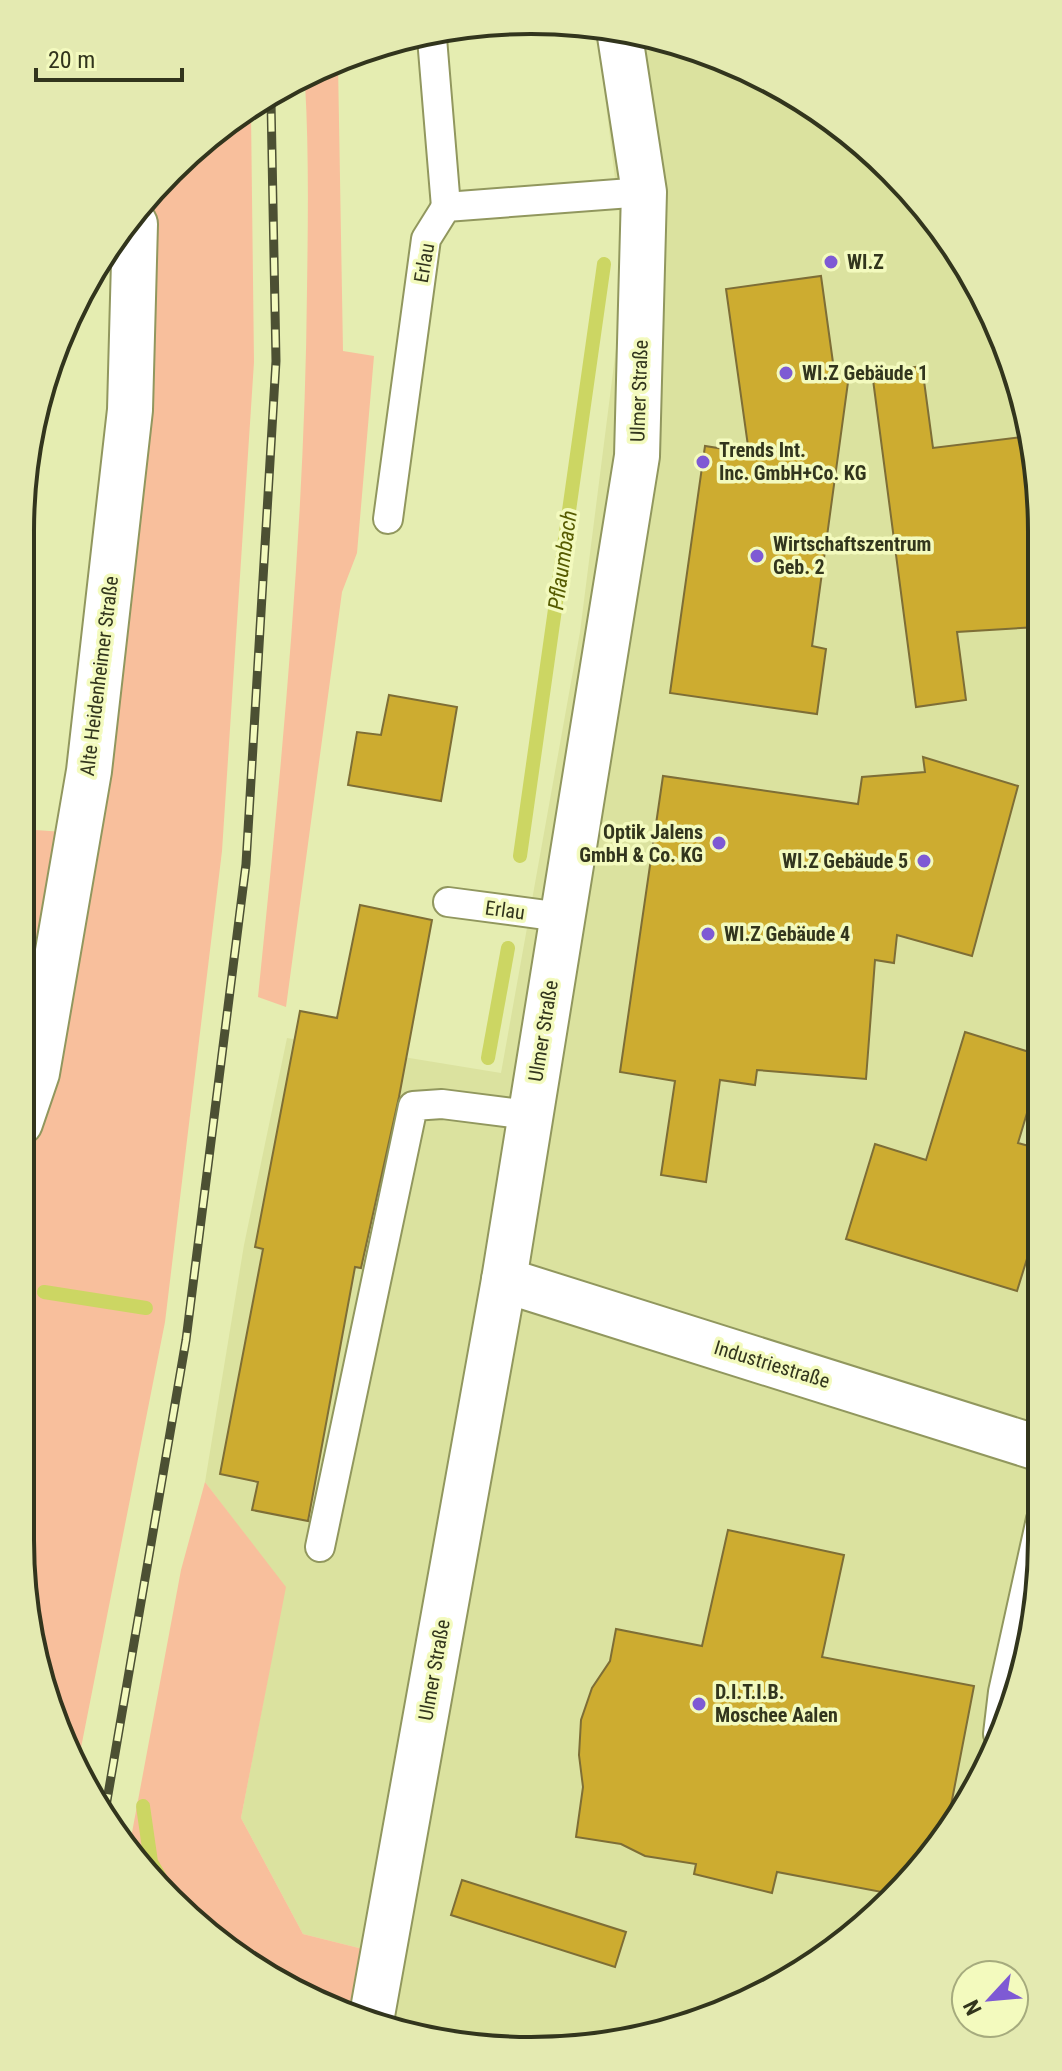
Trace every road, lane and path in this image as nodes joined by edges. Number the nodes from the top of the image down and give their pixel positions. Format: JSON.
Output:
{"nodes":[{"id":1,"x":621,"y":43,"type":"edge"},
{"id":2,"x":433,"y":44,"type":"edge"},
{"id":3,"x":644,"y":192,"type":"junction"},
{"id":4,"x":446,"y":207,"type":"junction"},
{"id":5,"x":135,"y":231,"type":"edge"},
{"id":6,"x":388,"y":519,"type":"dead end"},
{"id":7,"x":448,"y":902,"type":"dead end"},
{"id":8,"x":561,"y":917,"type":"junction"},
{"id":9,"x":34,"y":1082,"type":"edge"},
{"id":10,"x":529,"y":1115,"type":"junction"},
{"id":11,"x":504,"y":1280,"type":"junction"},
{"id":12,"x":1028,"y":1445,"type":"edge"},
{"id":13,"x":320,"y":1547,"type":"dead end"},
{"id":14,"x":1025,"y":1590,"type":"edge"},
{"id":15,"x":1002,"y":1700,"type":"edge"},
{"id":16,"x":373,"y":2011,"type":"edge"}],
"edges":[{"from":1,"to":3,"type":"street","name":"Ulmer Straße"},
{"from":2,"to":4,"type":"lane"},
{"from":3,"to":4,"type":"lane"},
{"from":3,"to":8,"type":"street","name":"Ulmer Straße"},
{"from":4,"to":6,"type":"lane","name":"Erlau"},
{"from":5,"to":9,"type":"street","name":"Alte Heidenheimer Straße"},
{"from":7,"to":8,"type":"lane","name":"Erlau"},
{"from":8,"to":10,"type":"street","name":"Ulmer Straße"},
{"from":10,"to":11,"type":"street","name":"Ulmer Straße"},
{"from":10,"to":13,"type":"lane"},
{"from":11,"to":12,"type":"street","name":"Industriestraße"},
{"from":11,"to":16,"type":"street","name":"Ulmer Straße"},
{"from":14,"to":15,"type":"lane"}]}
